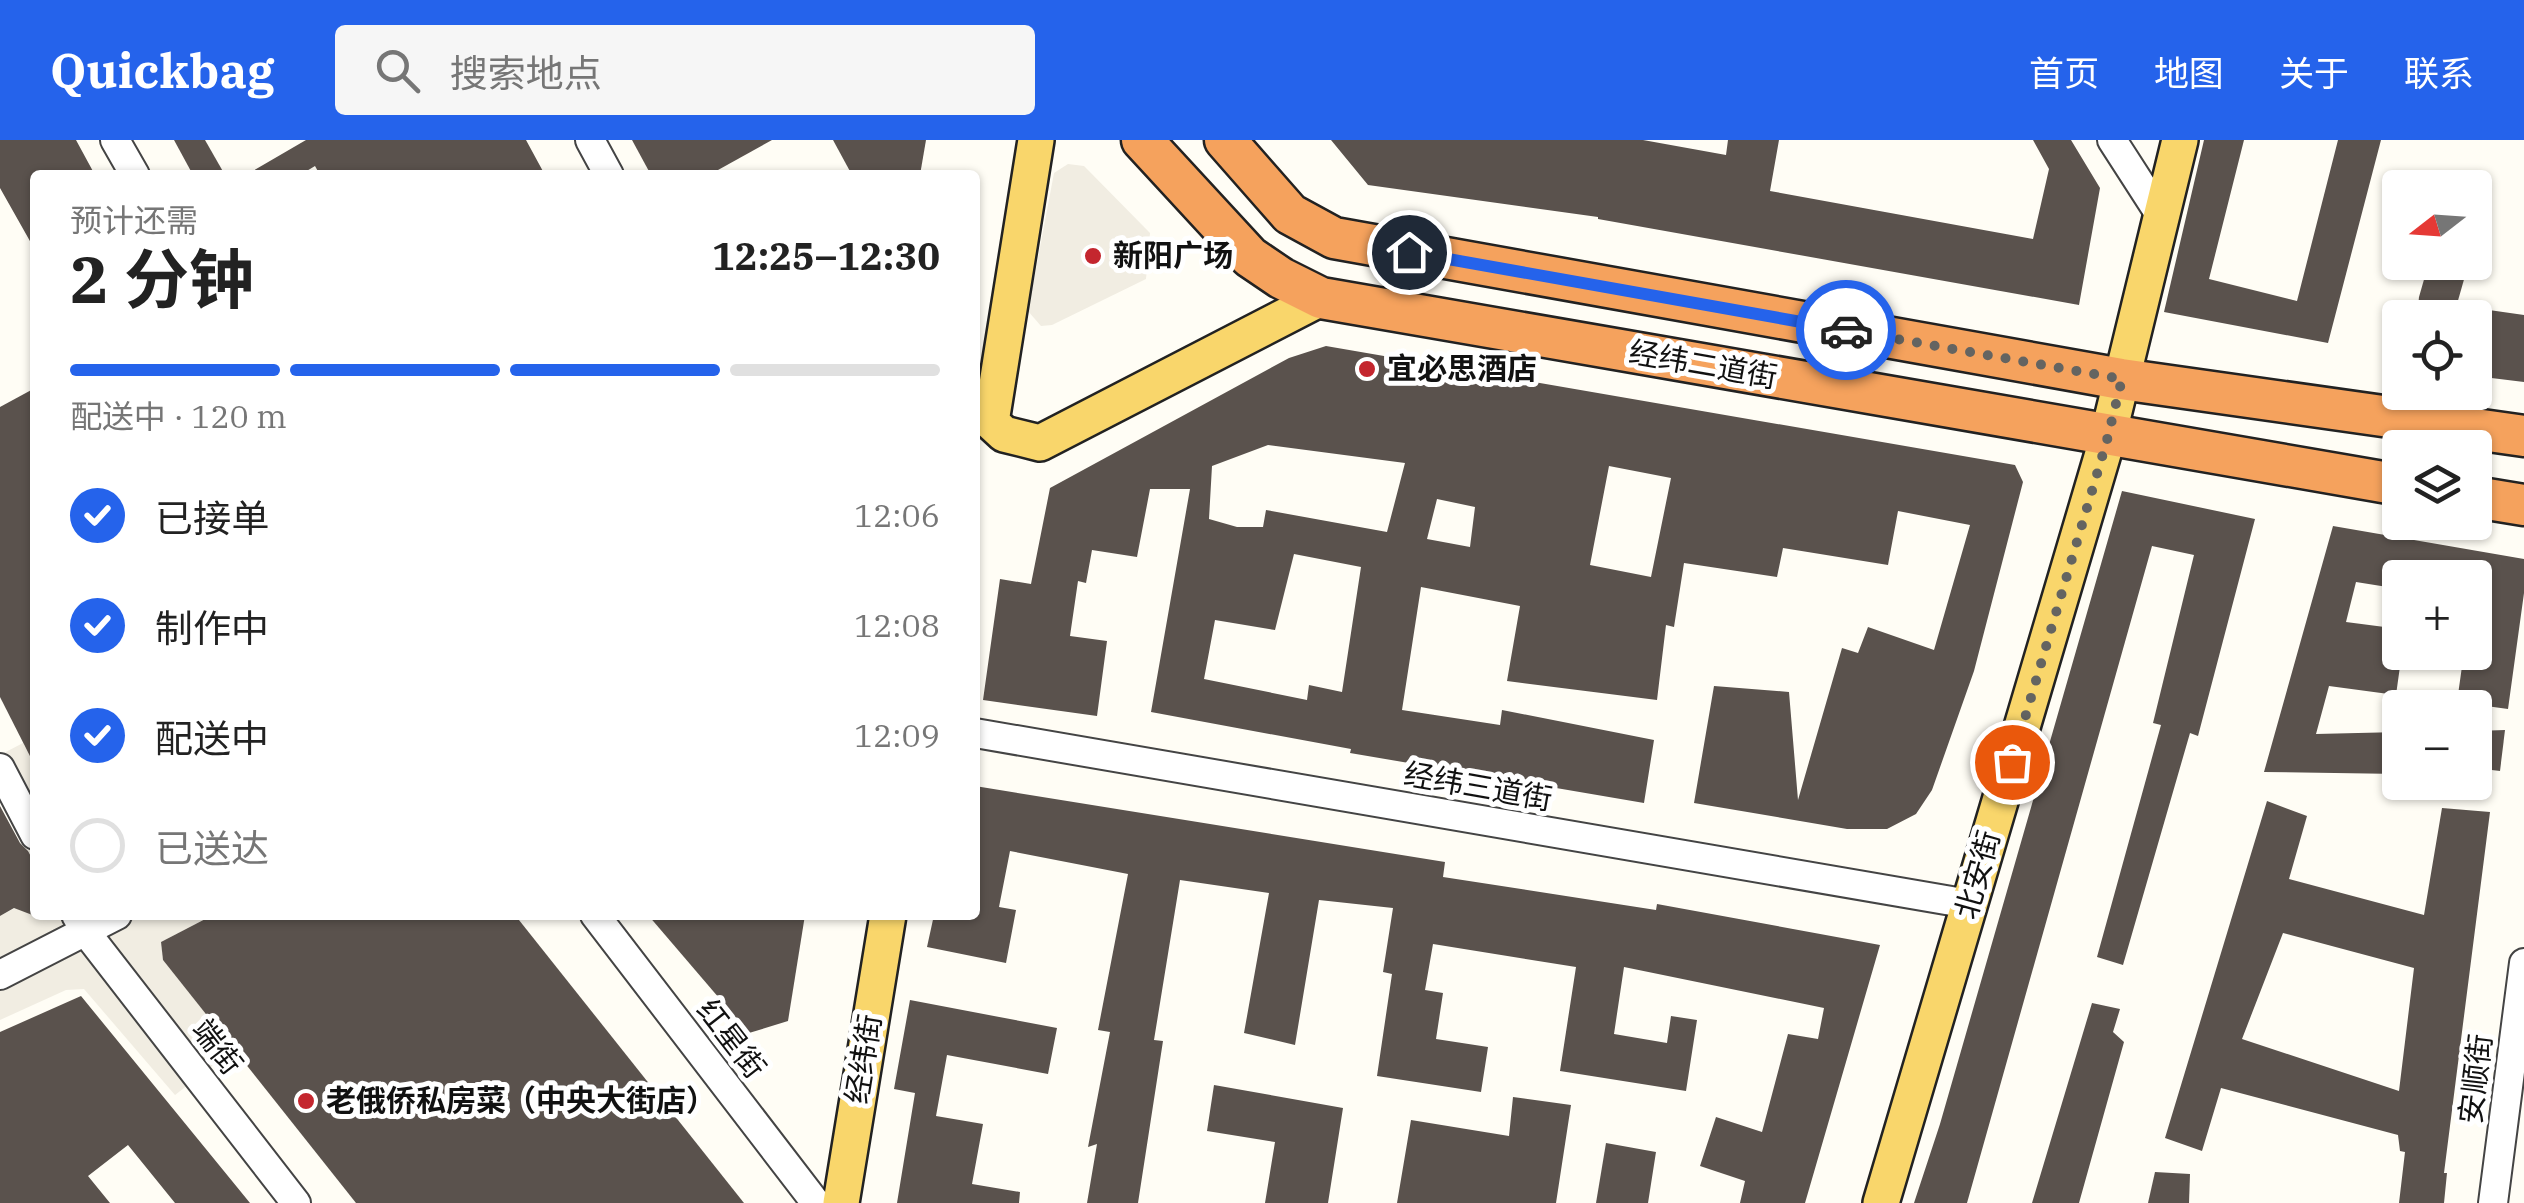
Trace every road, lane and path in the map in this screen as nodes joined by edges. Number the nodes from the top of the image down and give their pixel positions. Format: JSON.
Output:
{"nodes":[{"id":1,"x":115,"y":140,"type":"edge"},
{"id":2,"x":590,"y":140,"type":"edge"},
{"id":3,"x":1018,"y":140,"type":"edge"},
{"id":4,"x":1036,"y":140,"type":"edge"},
{"id":5,"x":1142,"y":140,"type":"edge"},
{"id":6,"x":1225,"y":140,"type":"edge"},
{"id":7,"x":2112,"y":140,"type":"edge"},
{"id":8,"x":2180,"y":140,"type":"edge"},
{"id":9,"x":131,"y":170,"type":"edge"},
{"id":10,"x":606,"y":170,"type":"edge"},
{"id":11,"x":2161,"y":216,"type":"junction"},
{"id":12,"x":1321,"y":298,"type":"junction"},
{"id":13,"x":980,"y":364,"type":"edge"},
{"id":14,"x":2122,"y":379,"type":"junction"},
{"id":15,"x":2108,"y":436,"type":"junction"},
{"id":16,"x":2524,"y":436,"type":"edge"},
{"id":17,"x":2382,"y":483,"type":"edge"},
{"id":18,"x":2492,"y":500,"type":"edge"},
{"id":19,"x":2524,"y":505,"type":"edge"},
{"id":20,"x":980,"y":734,"type":"edge"},
{"id":21,"x":0,"y":768,"type":"edge"},
{"id":22,"x":30,"y":826,"type":"edge"},
{"id":23,"x":1970,"y":904,"type":"junction"},
{"id":24,"x":599,"y":920,"type":"edge"},
{"id":25,"x":887,"y":920,"type":"edge"},
{"id":26,"x":80,"y":923,"type":"edge"},
{"id":27,"x":2524,"y":963,"type":"edge"},
{"id":28,"x":2,"y":970,"type":"edge"},
{"id":29,"x":296,"y":1203,"type":"edge"},
{"id":30,"x":816,"y":1203,"type":"edge"},
{"id":31,"x":841,"y":1203,"type":"edge"},
{"id":32,"x":1881,"y":1203,"type":"edge"},
{"id":33,"x":2493,"y":1203,"type":"edge"}],
"edges":[{"from":1,"to":9,"type":"street"},
{"from":2,"to":10,"type":"street"},
{"from":3,"to":13,"type":"main road"},
{"from":4,"to":12,"type":"main road"},
{"from":5,"to":12,"type":"highway","name":"经纬二道街"},
{"from":6,"to":14,"type":"highway","name":"经纬二道街"},
{"from":7,"to":11,"type":"street"},
{"from":8,"to":11,"type":"main road","name":"北安街"},
{"from":11,"to":14,"type":"main road","name":"北安街"},
{"from":12,"to":15,"type":"highway","name":"经纬二道街"},
{"from":14,"to":15,"type":"main road","name":"北安街"},
{"from":14,"to":16,"type":"highway","name":"经纬二道街"},
{"from":15,"to":17,"type":"highway","name":"经纬二道街"},
{"from":15,"to":23,"type":"main road","name":"北安街"},
{"from":18,"to":19,"type":"highway"},
{"from":20,"to":23,"type":"street","name":"经纬三道街"},
{"from":21,"to":22,"type":"street"},
{"from":23,"to":32,"type":"main road","name":"北安街"},
{"from":24,"to":30,"type":"street","name":"红星街"},
{"from":25,"to":31,"type":"main road","name":"经纬街"},
{"from":26,"to":28,"type":"street"},
{"from":26,"to":29,"type":"street","name":"端街"},
{"from":27,"to":33,"type":"street","name":"安顺街"}]}
